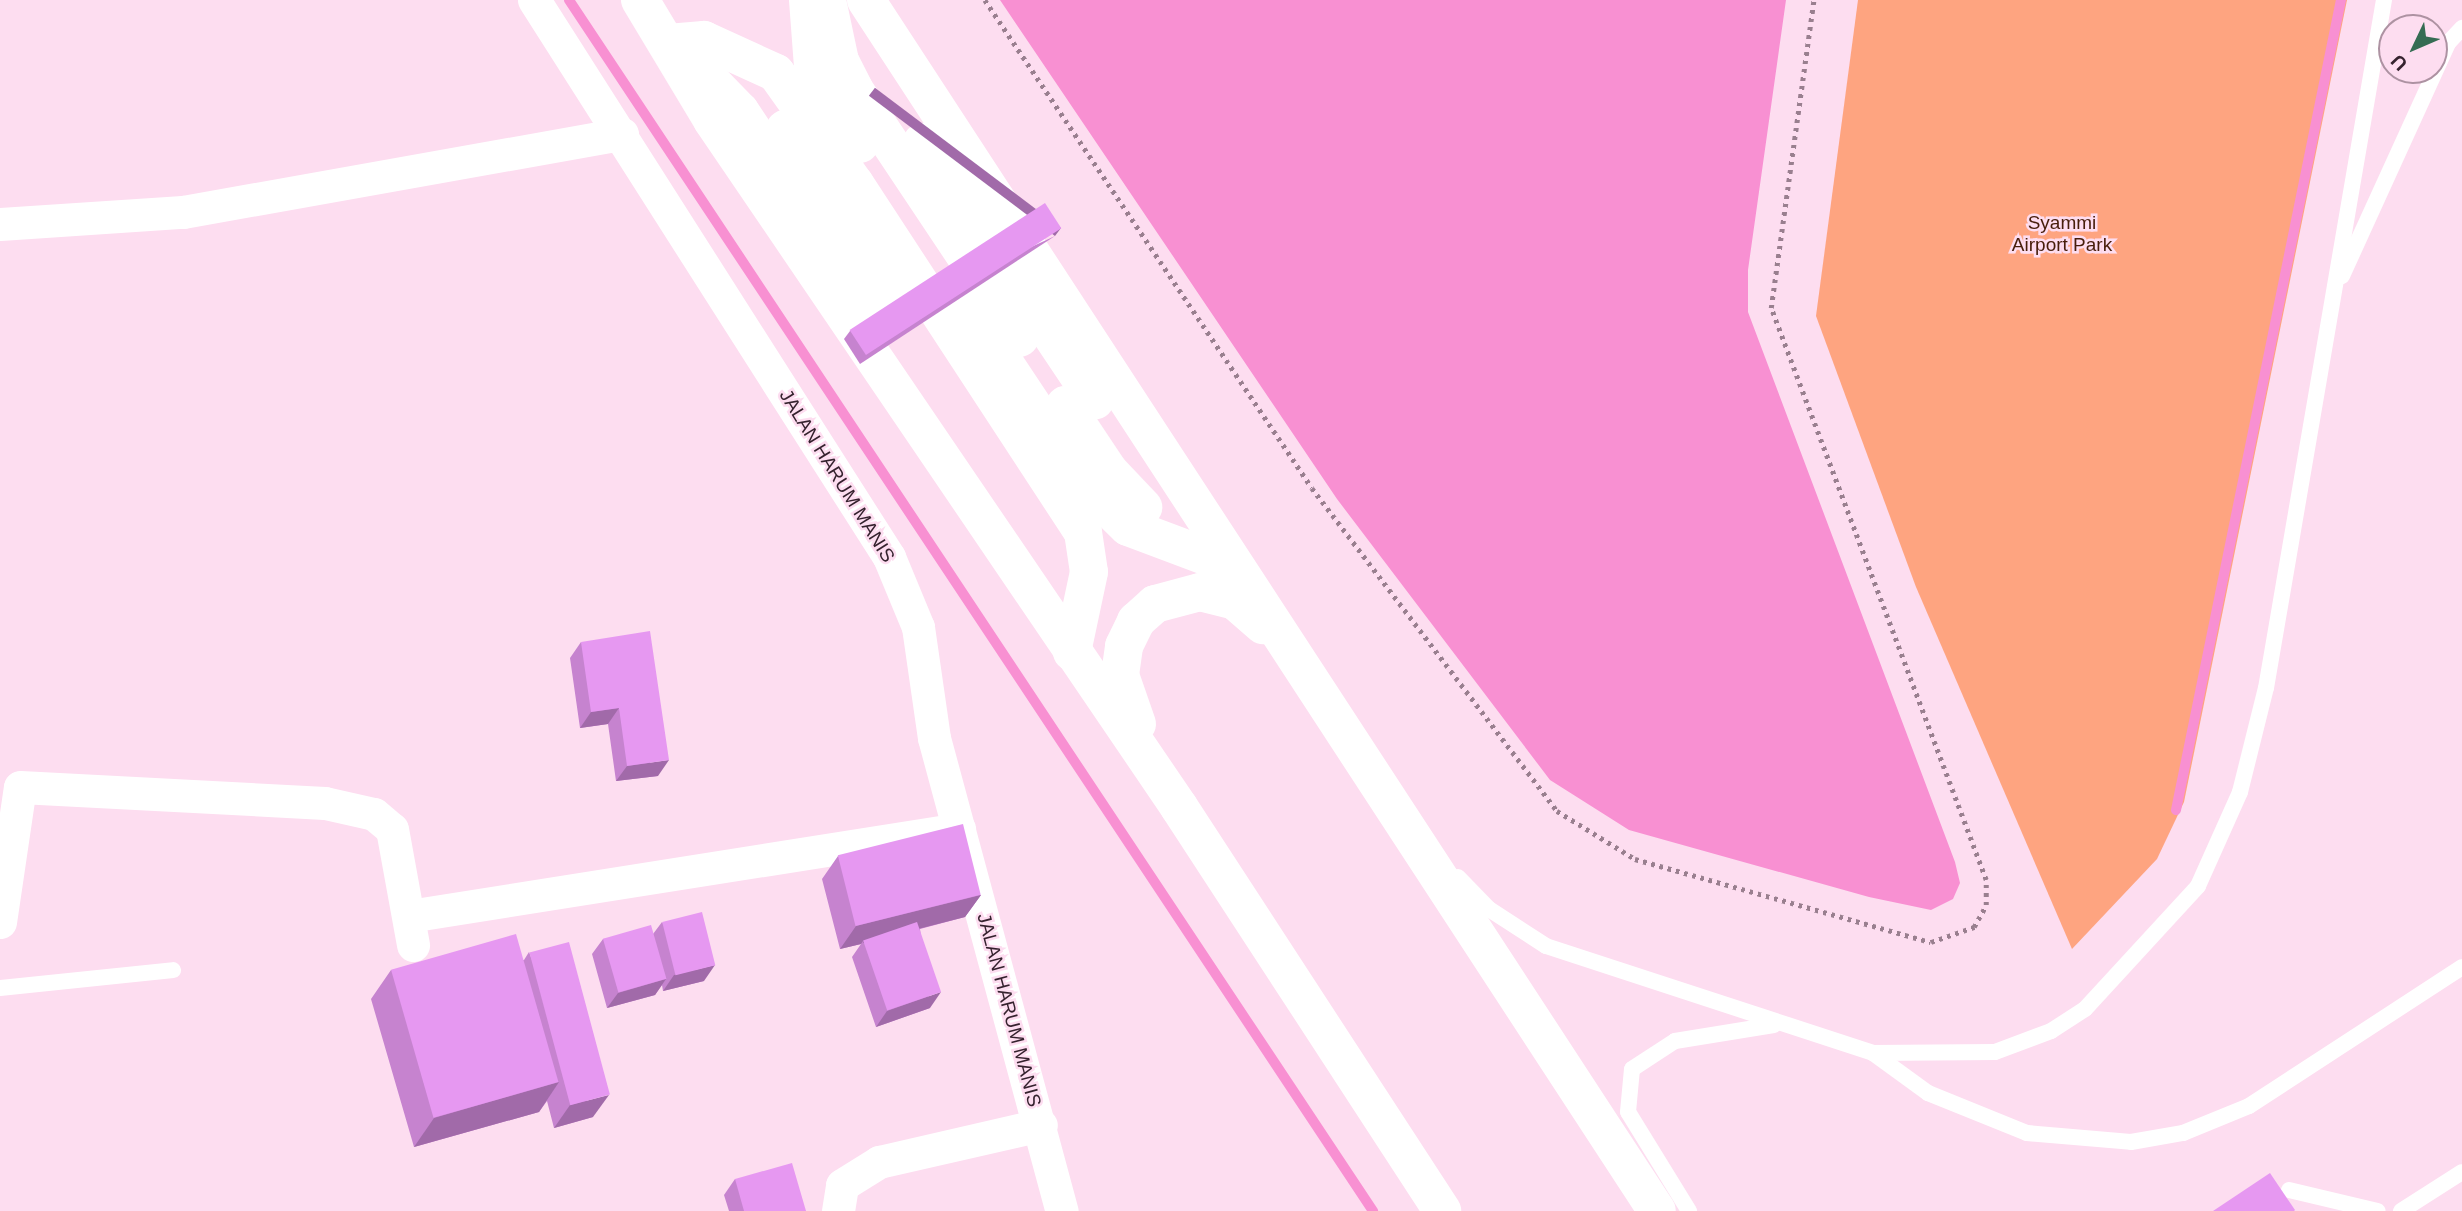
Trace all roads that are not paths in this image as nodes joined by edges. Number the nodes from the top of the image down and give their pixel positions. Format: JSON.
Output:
{"nodes":[{"id":1,"x":534,"y":0,"type":"edge"},
{"id":2,"x":639,"y":0,"type":"edge"},
{"id":3,"x":808,"y":0,"type":"edge"},
{"id":4,"x":827,"y":0,"type":"edge"},
{"id":5,"x":844,"y":0,"type":"edge"},
{"id":6,"x":866,"y":0,"type":"edge"},
{"id":7,"x":888,"y":0,"type":"edge"},
{"id":8,"x":2384,"y":0,"type":"edge"},
{"id":9,"x":2462,"y":28,"type":"edge"},
{"id":10,"x":667,"y":43,"type":"junction"},
{"id":11,"x":622,"y":134,"type":"junction"},
{"id":12,"x":0,"y":224,"type":"edge"},
{"id":13,"x":2334,"y":291,"type":"junction"},
{"id":14,"x":1232,"y":566,"type":"junction"},
{"id":15,"x":1290,"y":651,"type":"junction"},
{"id":16,"x":1072,"y":652,"type":"junction"},
{"id":17,"x":10,"y":785,"type":"edge"},
{"id":18,"x":1179,"y":807,"type":"junction"},
{"id":19,"x":959,"y":828,"type":"junction"},
{"id":20,"x":1420,"y":839,"type":"junction"},
{"id":21,"x":0,"y":922,"type":"edge"},
{"id":22,"x":2462,"y":967,"type":"edge"},
{"id":23,"x":173,"y":970,"type":"dead end"},
{"id":24,"x":0,"y":988,"type":"edge"},
{"id":25,"x":1776,"y":1025,"type":"junction"},
{"id":26,"x":1873,"y":1053,"type":"junction"},
{"id":27,"x":1041,"y":1125,"type":"junction"},
{"id":28,"x":2462,"y":1172,"type":"edge"},
{"id":29,"x":2289,"y":1190,"type":"dead end"},
{"id":30,"x":838,"y":1211,"type":"edge"},
{"id":31,"x":1062,"y":1211,"type":"edge"},
{"id":32,"x":1442,"y":1211,"type":"edge"},
{"id":33,"x":1657,"y":1211,"type":"edge"},
{"id":34,"x":1689,"y":1211,"type":"edge"},
{"id":35,"x":2378,"y":1211,"type":"edge"},
{"id":36,"x":2401,"y":1211,"type":"edge"}],
"edges":[{"from":1,"to":11,"type":"street","name":"JALAN HARUM MANIS"},
{"from":2,"to":10,"type":"street"},
{"from":3,"to":14,"type":"street"},
{"from":4,"to":14,"type":"street"},
{"from":5,"to":14,"type":"street"},
{"from":6,"to":14,"type":"street"},
{"from":7,"to":14,"type":"street"},
{"from":8,"to":13,"type":"lane"},
{"from":9,"to":13,"type":"lane"},
{"from":10,"to":16,"type":"street"},
{"from":10,"to":16,"type":"street"},
{"from":11,"to":12,"type":"street"},
{"from":11,"to":19,"type":"street","name":"JALAN HARUM MANIS"},
{"from":13,"to":26,"type":"lane"},
{"from":14,"to":15,"type":"street"},
{"from":15,"to":18,"type":"street"},
{"from":15,"to":20,"type":"street"},
{"from":16,"to":18,"type":"street"},
{"from":17,"to":19,"type":"street"},
{"from":17,"to":21,"type":"street"},
{"from":18,"to":32,"type":"street"},
{"from":19,"to":27,"type":"street","name":"JALAN HARUM MANIS"},
{"from":20,"to":25,"type":"lane"},
{"from":20,"to":33,"type":"street"},
{"from":22,"to":26,"type":"lane"},
{"from":23,"to":24,"type":"lane"},
{"from":25,"to":26,"type":"lane"},
{"from":25,"to":34,"type":"lane"},
{"from":27,"to":30,"type":"street"},
{"from":27,"to":31,"type":"street","name":"JALAN HARUM MANIS"},
{"from":28,"to":36,"type":"lane"},
{"from":29,"to":35,"type":"lane"}]}
